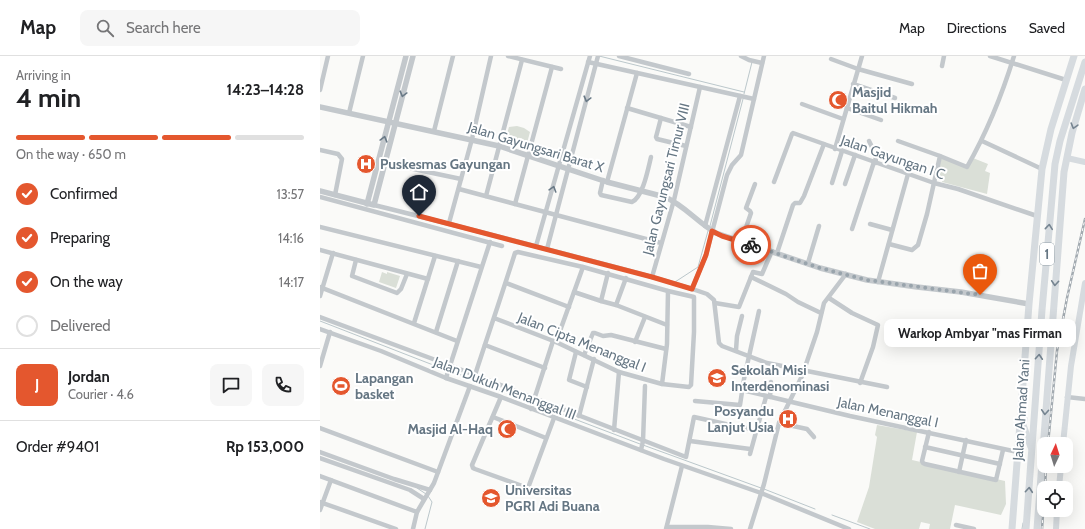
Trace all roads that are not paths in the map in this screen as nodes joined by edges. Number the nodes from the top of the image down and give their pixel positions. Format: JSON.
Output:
{"nodes":[{"id":1,"x":328,"y":56,"type":"edge"},
{"id":2,"x":363,"y":56,"type":"edge"},
{"id":3,"x":406,"y":56,"type":"edge"},
{"id":4,"x":413,"y":56,"type":"edge"},
{"id":5,"x":453,"y":56,"type":"edge"},
{"id":6,"x":491,"y":56,"type":"edge"},
{"id":7,"x":508,"y":56,"type":"edge"},
{"id":8,"x":619,"y":56,"type":"edge"},
{"id":9,"x":735,"y":56,"type":"edge"},
{"id":10,"x":740,"y":56,"type":"edge"},
{"id":11,"x":764,"y":56,"type":"edge"},
{"id":12,"x":862,"y":56,"type":"edge"},
{"id":13,"x":944,"y":56,"type":"edge"},
{"id":14,"x":990,"y":56,"type":"edge"},
{"id":15,"x":1014,"y":56,"type":"edge"},
{"id":16,"x":1074,"y":57,"type":"edge"},
{"id":17,"x":589,"y":59,"type":"edge"},
{"id":18,"x":831,"y":59,"type":"dead end"},
{"id":19,"x":522,"y":60,"type":"junction"},
{"id":20,"x":597,"y":60,"type":"edge"},
{"id":21,"x":1012,"y":62,"type":"junction"},
{"id":22,"x":1085,"y":62,"type":"edge"},
{"id":23,"x":760,"y":63,"type":"junction"},
{"id":24,"x":942,"y":66,"type":"dead end"},
{"id":25,"x":552,"y":67,"type":"junction"},
{"id":26,"x":858,"y":69,"type":"junction"},
{"id":27,"x":561,"y":70,"type":"dead end"},
{"id":28,"x":637,"y":73,"type":"junction"},
{"id":29,"x":689,"y":74,"type":"dead end"},
{"id":30,"x":1066,"y":80,"type":"junction"},
{"id":31,"x":853,"y":84,"type":"junction"},
{"id":32,"x":912,"y":84,"type":"dead end"},
{"id":33,"x":700,"y":87,"type":"junction"},
{"id":34,"x":1085,"y":89,"type":"edge"},
{"id":35,"x":320,"y":90,"type":"edge"},
{"id":36,"x":741,"y":96,"type":"junction"},
{"id":37,"x":895,"y":98,"type":"dead end"},
{"id":38,"x":751,"y":99,"type":"junction"},
{"id":39,"x":802,"y":104,"type":"dead end"},
{"id":40,"x":320,"y":107,"type":"edge"},
{"id":41,"x":627,"y":108,"type":"junction"},
{"id":42,"x":847,"y":108,"type":"junction"},
{"id":43,"x":349,"y":113,"type":"junction"},
{"id":44,"x":661,"y":118,"type":"junction"},
{"id":45,"x":843,"y":119,"type":"junction"},
{"id":46,"x":881,"y":120,"type":"dead end"},
{"id":47,"x":389,"y":121,"type":"junction"},
{"id":48,"x":395,"y":123,"type":"junction"},
{"id":49,"x":691,"y":127,"type":"junction"},
{"id":50,"x":434,"y":131,"type":"junction"},
{"id":51,"x":472,"y":139,"type":"junction"},
{"id":52,"x":869,"y":141,"type":"dead end"},
{"id":53,"x":898,"y":141,"type":"dead end"},
{"id":54,"x":982,"y":141,"type":"junction"},
{"id":55,"x":824,"y":144,"type":"junction"},
{"id":56,"x":499,"y":146,"type":"junction"},
{"id":57,"x":686,"y":146,"type":"junction"},
{"id":58,"x":835,"y":149,"type":"junction"},
{"id":59,"x":320,"y":150,"type":"edge"},
{"id":60,"x":842,"y":151,"type":"junction"},
{"id":61,"x":528,"y":155,"type":"junction"},
{"id":62,"x":854,"y":156,"type":"junction"},
{"id":63,"x":940,"y":156,"type":"junction"},
{"id":64,"x":651,"y":157,"type":"dead end"},
{"id":65,"x":1067,"y":158,"type":"junction"},
{"id":66,"x":1085,"y":162,"type":"edge"},
{"id":67,"x":385,"y":163,"type":"junction"},
{"id":68,"x":875,"y":163,"type":"junction"},
{"id":69,"x":559,"y":165,"type":"junction"},
{"id":70,"x":568,"y":168,"type":"junction"},
{"id":71,"x":1042,"y":169,"type":"junction"},
{"id":72,"x":908,"y":174,"type":"junction"},
{"id":73,"x":461,"y":179,"type":"junction"},
{"id":74,"x":605,"y":181,"type":"junction"},
{"id":75,"x":774,"y":182,"type":"dead end"},
{"id":76,"x":832,"y":183,"type":"dead end"},
{"id":77,"x":934,"y":183,"type":"junction"},
{"id":78,"x":755,"y":184,"type":"dead end"},
{"id":79,"x":845,"y":184,"type":"dead end"},
{"id":80,"x":459,"y":189,"type":"junction"},
{"id":81,"x":641,"y":190,"type":"junction"},
{"id":82,"x":320,"y":191,"type":"edge"},
{"id":83,"x":335,"y":195,"type":"junction"},
{"id":84,"x":486,"y":196,"type":"junction"},
{"id":85,"x":320,"y":197,"type":"edge"},
{"id":86,"x":674,"y":200,"type":"junction"},
{"id":87,"x":367,"y":204,"type":"junction"},
{"id":88,"x":514,"y":204,"type":"junction"},
{"id":89,"x":374,"y":205,"type":"junction"},
{"id":90,"x":546,"y":213,"type":"junction"},
{"id":91,"x":556,"y":216,"type":"junction"},
{"id":92,"x":1037,"y":216,"type":"junction"},
{"id":93,"x":449,"y":223,"type":"junction"},
{"id":94,"x":870,"y":224,"type":"dead end"},
{"id":95,"x":819,"y":226,"type":"dead end"},
{"id":96,"x":320,"y":227,"type":"edge"},
{"id":97,"x":709,"y":229,"type":"junction"},
{"id":98,"x":852,"y":229,"type":"dead end"},
{"id":99,"x":892,"y":230,"type":"junction"},
{"id":100,"x":490,"y":242,"type":"junction"},
{"id":101,"x":741,"y":242,"type":"junction"},
{"id":102,"x":661,"y":243,"type":"junction"},
{"id":103,"x":889,"y":244,"type":"junction"},
{"id":104,"x":502,"y":246,"type":"dead end"},
{"id":105,"x":536,"y":246,"type":"junction"},
{"id":106,"x":547,"y":249,"type":"junction"},
{"id":107,"x":320,"y":250,"type":"edge"},
{"id":108,"x":774,"y":252,"type":"junction"},
{"id":109,"x":333,"y":253,"type":"junction"},
{"id":110,"x":436,"y":256,"type":"junction"},
{"id":111,"x":356,"y":260,"type":"junction"},
{"id":112,"x":458,"y":261,"type":"junction"},
{"id":113,"x":808,"y":264,"type":"junction"},
{"id":114,"x":482,"y":267,"type":"junction"},
{"id":115,"x":583,"y":267,"type":"junction"},
{"id":116,"x":608,"y":273,"type":"junction"},
{"id":117,"x":407,"y":274,"type":"junction"},
{"id":118,"x":846,"y":274,"type":"junction"},
{"id":119,"x":652,"y":277,"type":"junction"},
{"id":120,"x":751,"y":277,"type":"junction"},
{"id":121,"x":626,"y":278,"type":"junction"},
{"id":122,"x":428,"y":279,"type":"junction"},
{"id":123,"x":878,"y":282,"type":"junction"},
{"id":124,"x":506,"y":283,"type":"junction"},
{"id":125,"x":1085,"y":283,"type":"edge"},
{"id":126,"x":321,"y":288,"type":"edge"},
{"id":127,"x":692,"y":289,"type":"junction"},
{"id":128,"x":668,"y":291,"type":"junction"},
{"id":129,"x":574,"y":292,"type":"junction"},
{"id":130,"x":320,"y":296,"type":"edge"},
{"id":131,"x":828,"y":298,"type":"junction"},
{"id":132,"x":601,"y":301,"type":"junction"},
{"id":133,"x":715,"y":303,"type":"junction"},
{"id":134,"x":1029,"y":304,"type":"junction"},
{"id":135,"x":616,"y":305,"type":"junction"},
{"id":136,"x":569,"y":307,"type":"junction"},
{"id":137,"x":760,"y":311,"type":"dead end"},
{"id":138,"x":821,"y":313,"type":"junction"},
{"id":139,"x":742,"y":316,"type":"dead end"},
{"id":140,"x":320,"y":317,"type":"edge"},
{"id":141,"x":645,"y":317,"type":"junction"},
{"id":142,"x":494,"y":318,"type":"junction"},
{"id":143,"x":414,"y":323,"type":"junction"},
{"id":144,"x":667,"y":325,"type":"junction"},
{"id":145,"x":320,"y":329,"type":"edge"},
{"id":146,"x":330,"y":332,"type":"junction"},
{"id":147,"x":436,"y":332,"type":"junction"},
{"id":148,"x":457,"y":341,"type":"junction"},
{"id":149,"x":554,"y":342,"type":"junction"},
{"id":150,"x":635,"y":342,"type":"junction"},
{"id":151,"x":485,"y":345,"type":"junction"},
{"id":152,"x":666,"y":349,"type":"junction"},
{"id":153,"x":736,"y":350,"type":"junction"},
{"id":154,"x":576,"y":352,"type":"junction"},
{"id":155,"x":584,"y":355,"type":"junction"},
{"id":156,"x":749,"y":356,"type":"junction"},
{"id":157,"x":594,"y":359,"type":"junction"},
{"id":158,"x":320,"y":366,"type":"edge"},
{"id":159,"x":449,"y":366,"type":"junction"},
{"id":160,"x":545,"y":368,"type":"junction"},
{"id":161,"x":804,"y":371,"type":"junction"},
{"id":162,"x":619,"y":372,"type":"junction"},
{"id":163,"x":475,"y":375,"type":"junction"},
{"id":164,"x":446,"y":377,"type":"junction"},
{"id":165,"x":1023,"y":379,"type":"junction"},
{"id":166,"x":771,"y":382,"type":"dead end"},
{"id":167,"x":860,"y":382,"type":"junction"},
{"id":168,"x":662,"y":384,"type":"junction"},
{"id":169,"x":470,"y":386,"type":"junction"},
{"id":170,"x":645,"y":386,"type":"dead end"},
{"id":171,"x":587,"y":387,"type":"junction"},
{"id":172,"x":887,"y":387,"type":"dead end"},
{"id":173,"x":742,"y":390,"type":"junction"},
{"id":174,"x":501,"y":397,"type":"junction"},
{"id":175,"x":768,"y":397,"type":"junction"},
{"id":176,"x":1067,"y":397,"type":"junction"},
{"id":177,"x":1085,"y":399,"type":"edge"},
{"id":178,"x":695,"y":401,"type":"dead end"},
{"id":179,"x":789,"y":401,"type":"junction"},
{"id":180,"x":533,"y":404,"type":"junction"},
{"id":181,"x":579,"y":416,"type":"junction"},
{"id":182,"x":493,"y":417,"type":"junction"},
{"id":183,"x":554,"y":418,"type":"junction"},
{"id":184,"x":779,"y":423,"type":"junction"},
{"id":185,"x":320,"y":428,"type":"edge"},
{"id":186,"x":614,"y":430,"type":"junction"},
{"id":187,"x":756,"y":432,"type":"junction"},
{"id":188,"x":929,"y":432,"type":"junction"},
{"id":189,"x":814,"y":437,"type":"dead end"},
{"id":190,"x":1064,"y":437,"type":"edge"},
{"id":191,"x":546,"y":438,"type":"junction"},
{"id":192,"x":966,"y":440,"type":"junction"},
{"id":193,"x":643,"y":441,"type":"junction"},
{"id":194,"x":690,"y":441,"type":"junction"},
{"id":195,"x":925,"y":447,"type":"junction"},
{"id":196,"x":641,"y":450,"type":"junction"},
{"id":197,"x":1003,"y":450,"type":"junction"},
{"id":198,"x":1033,"y":451,"type":"junction"},
{"id":199,"x":320,"y":452,"type":"edge"},
{"id":200,"x":1018,"y":452,"type":"junction"},
{"id":201,"x":673,"y":453,"type":"junction"},
{"id":202,"x":963,"y":456,"type":"junction"},
{"id":203,"x":320,"y":458,"type":"edge"},
{"id":204,"x":671,"y":461,"type":"junction"},
{"id":205,"x":1000,"y":464,"type":"junction"},
{"id":206,"x":682,"y":466,"type":"junction"},
{"id":207,"x":438,"y":472,"type":"junction"},
{"id":208,"x":959,"y":472,"type":"junction"},
{"id":209,"x":320,"y":476,"type":"edge"},
{"id":210,"x":331,"y":480,"type":"junction"},
{"id":211,"x":430,"y":490,"type":"junction"},
{"id":212,"x":762,"y":491,"type":"junction"},
{"id":213,"x":425,"y":498,"type":"junction"},
{"id":214,"x":321,"y":503,"type":"edge"},
{"id":215,"x":320,"y":510,"type":"edge"},
{"id":216,"x":417,"y":512,"type":"junction"},
{"id":217,"x":1057,"y":517,"type":"edge"},
{"id":218,"x":956,"y":525,"type":"dead end"},
{"id":219,"x":666,"y":528,"type":"edge"},
{"id":220,"x":396,"y":529,"type":"edge"},
{"id":221,"x":413,"y":529,"type":"edge"},
{"id":222,"x":731,"y":529,"type":"edge"},
{"id":223,"x":750,"y":529,"type":"edge"},
{"id":224,"x":849,"y":529,"type":"edge"},
{"id":225,"x":974,"y":529,"type":"edge"},
{"id":226,"x":1012,"y":529,"type":"edge"},
{"id":227,"x":1026,"y":529,"type":"edge"},
{"id":228,"x":1037,"y":529,"type":"edge"},
{"id":229,"x":1056,"y":529,"type":"edge"}],
"edges":[{"from":1,"to":35,"type":"street"},
{"from":2,"to":43,"type":"street"},
{"from":3,"to":47,"type":"street"},
{"from":4,"to":48,"type":"street","one_way":true},
{"from":5,"to":50,"type":"street"},
{"from":6,"to":51,"type":"street"},
{"from":7,"to":19,"type":"street"},
{"from":8,"to":29,"type":"street"},
{"from":9,"to":10,"type":"street"},
{"from":10,"to":23,"type":"street"},
{"from":11,"to":23,"type":"street"},
{"from":12,"to":26,"type":"street"},
{"from":13,"to":24,"type":"street"},
{"from":14,"to":21,"type":"street"},
{"from":15,"to":21,"type":"street"},
{"from":16,"to":30,"type":"highway","name":"Jalan Ahmad Yani","number":"1"},
{"from":17,"to":20,"type":"street"},
{"from":17,"to":69,"type":"street"},
{"from":18,"to":26,"type":"street"},
{"from":19,"to":25,"type":"street"},
{"from":19,"to":56,"type":"street"},
{"from":20,"to":28,"type":"street"},
{"from":20,"to":70,"type":"street","one_way":true},
{"from":21,"to":30,"type":"street"},
{"from":21,"to":54,"type":"street"},
{"from":198,"to":22,"type":"highway","number":"1","one_way":true},
{"from":23,"to":38,"type":"street"},
{"from":25,"to":27,"type":"street"},
{"from":25,"to":61,"type":"street"},
{"from":26,"to":31,"type":"street"},
{"from":26,"to":32,"type":"street"},
{"from":28,"to":33,"type":"street"},
{"from":28,"to":41,"type":"street"},
{"from":30,"to":71,"type":"highway","name":"Jalan Ahmad Yani","number":"1"},
{"from":31,"to":37,"type":"street"},
{"from":31,"to":42,"type":"street"},
{"from":33,"to":36,"type":"street"},
{"from":33,"to":49,"type":"street","name":"Jalan Gayungsari Timur VIII"},
{"from":34,"to":65,"type":"highway","number":"1","one_way":true},
{"from":36,"to":38,"type":"street"},
{"from":36,"to":97,"type":"street"},
{"from":38,"to":97,"type":"street"},
{"from":39,"to":45,"type":"street"},
{"from":40,"to":43,"type":"street","name":"Jalan Gayungsari Barat X"},
{"from":41,"to":44,"type":"street"},
{"from":41,"to":74,"type":"street"},
{"from":42,"to":45,"type":"street"},
{"from":42,"to":46,"type":"street"},
{"from":43,"to":47,"type":"street","name":"Jalan Gayungsari Barat X"},
{"from":44,"to":49,"type":"street"},
{"from":44,"to":57,"type":"street"},
{"from":45,"to":58,"type":"street"},
{"from":47,"to":48,"type":"street","name":"Jalan Gayungsari Barat X"},
{"from":87,"to":47,"type":"street","one_way":true},
{"from":48,"to":50,"type":"street","name":"Jalan Gayungsari Barat X"},
{"from":48,"to":67,"type":"street"},
{"from":49,"to":57,"type":"street","name":"Jalan Gayungsari Timur VIII"},
{"from":50,"to":51,"type":"street","name":"Jalan Gayungsari Barat X"},
{"from":51,"to":56,"type":"street","name":"Jalan Gayungsari Barat X"},
{"from":51,"to":73,"type":"street"},
{"from":52,"to":68,"type":"street"},
{"from":53,"to":63,"type":"street"},
{"from":54,"to":63,"type":"street"},
{"from":54,"to":71,"type":"street"},
{"from":55,"to":58,"type":"street","name":"Jalan Gayungan I C"},
{"from":55,"to":75,"type":"street","name":"Jalan Gayungan I C"},
{"from":55,"to":108,"type":"street"},
{"from":56,"to":61,"type":"street","name":"Jalan Gayungsari Barat X"},
{"from":56,"to":84,"type":"street"},
{"from":57,"to":86,"type":"street","name":"Jalan Gayungsari Timur VIII"},
{"from":58,"to":60,"type":"street","name":"Jalan Gayungan I C"},
{"from":59,"to":83,"type":"street"},
{"from":60,"to":62,"type":"street","name":"Jalan Gayungan I C"},
{"from":60,"to":76,"type":"street"},
{"from":61,"to":69,"type":"street","name":"Jalan Gayungsari Barat X"},
{"from":61,"to":88,"type":"street"},
{"from":62,"to":68,"type":"street","name":"Jalan Gayungan I C"},
{"from":62,"to":79,"type":"street"},
{"from":63,"to":77,"type":"street"},
{"from":64,"to":81,"type":"street"},
{"from":65,"to":66,"type":"main road"},
{"from":65,"to":228,"type":"highway","number":"1","one_way":true},
{"from":67,"to":73,"type":"street"},
{"from":67,"to":89,"type":"street"},
{"from":68,"to":72,"type":"street","name":"Jalan Gayungan I C"},
{"from":68,"to":98,"type":"street"},
{"from":69,"to":70,"type":"street","name":"Jalan Gayungsari Barat X"},
{"from":90,"to":69,"type":"street","one_way":true},
{"from":70,"to":74,"type":"street","name":"Jalan Gayungsari Barat X"},
{"from":70,"to":91,"type":"street"},
{"from":71,"to":92,"type":"highway","name":"Jalan Ahmad Yani","number":"1"},
{"from":72,"to":77,"type":"street","name":"Jalan Gayungan I C"},
{"from":72,"to":99,"type":"street"},
{"from":73,"to":80,"type":"street"},
{"from":74,"to":81,"type":"street","name":"Jalan Gayungsari Barat X"},
{"from":74,"to":81,"type":"street"},
{"from":77,"to":92,"type":"street","name":"Jalan Gayungan I C"},
{"from":77,"to":103,"type":"street"},
{"from":78,"to":101,"type":"street"},
{"from":80,"to":84,"type":"street"},
{"from":80,"to":93,"type":"street"},
{"from":81,"to":86,"type":"street","name":"Jalan Gayungsari Barat X"},
{"from":82,"to":83,"type":"street"},
{"from":83,"to":87,"type":"street"},
{"from":84,"to":88,"type":"street"},
{"from":85,"to":100,"type":"street"},
{"from":86,"to":97,"type":"street","name":"Jalan Gayungsari Barat X"},
{"from":86,"to":102,"type":"street","name":"Jalan Gayungsari Timur VIII"},
{"from":87,"to":89,"type":"street"},
{"from":88,"to":90,"type":"street"},
{"from":89,"to":93,"type":"street"},
{"from":90,"to":91,"type":"street"},
{"from":90,"to":105,"type":"street"},
{"from":91,"to":102,"type":"street"},
{"from":91,"to":106,"type":"street"},
{"from":92,"to":134,"type":"highway","name":"Jalan Ahmad Yani","number":"1"},
{"from":93,"to":105,"type":"street"},
{"from":94,"to":99,"type":"street"},
{"from":95,"to":113,"type":"street"},
{"from":96,"to":110,"type":"street"},
{"from":97,"to":101,"type":"street","name":"Jalan Gayungsari Barat X"},
{"from":97,"to":127,"type":"street"},
{"from":99,"to":103,"type":"street"},
{"from":100,"to":104,"type":"street"},
{"from":100,"to":114,"type":"street"},
{"from":101,"to":108,"type":"street","name":"Jalan Gayungsari Barat X"},
{"from":102,"to":119,"type":"street","name":"Jalan Gayungsari Timur VIII"},
{"from":103,"to":123,"type":"street"},
{"from":105,"to":106,"type":"street"},
{"from":106,"to":119,"type":"street"},
{"from":107,"to":109,"type":"street"},
{"from":108,"to":113,"type":"street","name":"Jalan Gayungsari Barat X"},
{"from":108,"to":120,"type":"street"},
{"from":109,"to":111,"type":"street"},
{"from":109,"to":126,"type":"street"},
{"from":110,"to":112,"type":"street"},
{"from":110,"to":122,"type":"street"},
{"from":111,"to":117,"type":"street"},
{"from":111,"to":117,"type":"street"},
{"from":112,"to":114,"type":"street"},
{"from":112,"to":147,"type":"street"},
{"from":113,"to":118,"type":"street","name":"Jalan Gayungsari Barat X"},
{"from":114,"to":148,"type":"street"},
{"from":115,"to":116,"type":"street"},
{"from":115,"to":124,"type":"street"},
{"from":115,"to":129,"type":"street"},
{"from":116,"to":121,"type":"street"},
{"from":116,"to":132,"type":"street"},
{"from":117,"to":122,"type":"street"},
{"from":118,"to":123,"type":"street","name":"Jalan Gayungsari Barat X"},
{"from":118,"to":131,"type":"street"},
{"from":119,"to":127,"type":"street"},
{"from":120,"to":133,"type":"street"},
{"from":120,"to":138,"type":"street"},
{"from":121,"to":128,"type":"street"},
{"from":121,"to":135,"type":"street"},
{"from":122,"to":143,"type":"street"},
{"from":123,"to":134,"type":"street","name":"Jalan Gayungsari Barat X"},
{"from":124,"to":136,"type":"street"},
{"from":124,"to":142,"type":"street"},
{"from":125,"to":176,"type":"main road"},
{"from":126,"to":130,"type":"street"},
{"from":126,"to":143,"type":"street"},
{"from":127,"to":133,"type":"street"},
{"from":128,"to":144,"type":"street"},
{"from":128,"to":168,"type":"street","name":"Jalan Cipta Menanggal I"},
{"from":129,"to":132,"type":"street"},
{"from":129,"to":136,"type":"street"},
{"from":131,"to":138,"type":"street"},
{"from":131,"to":167,"type":"street"},
{"from":132,"to":135,"type":"street"},
{"from":133,"to":153,"type":"street"},
{"from":134,"to":165,"type":"highway","name":"Jalan Ahmad Yani","number":"1"},
{"from":135,"to":141,"type":"street"},
{"from":136,"to":149,"type":"street"},
{"from":137,"to":156,"type":"street"},
{"from":138,"to":161,"type":"street"},
{"from":139,"to":153,"type":"street"},
{"from":140,"to":159,"type":"street"},
{"from":141,"to":144,"type":"street"},
{"from":141,"to":150,"type":"street"},
{"from":142,"to":149,"type":"street","name":"Jalan Cipta Menanggal I"},
{"from":142,"to":151,"type":"street"},
{"from":143,"to":147,"type":"street"},
{"from":144,"to":152,"type":"street"},
{"from":145,"to":146,"type":"street","name":"Jalan Dukuh Menanggal III"},
{"from":146,"to":158,"type":"street"},
{"from":146,"to":164,"type":"street","name":"Jalan Dukuh Menanggal III"},
{"from":147,"to":148,"type":"street"},
{"from":148,"to":159,"type":"street"},
{"from":149,"to":154,"type":"street","name":"Jalan Cipta Menanggal I"},
{"from":149,"to":160,"type":"street"},
{"from":150,"to":152,"type":"street"},
{"from":150,"to":155,"type":"street"},
{"from":151,"to":160,"type":"street"},
{"from":151,"to":163,"type":"street"},
{"from":152,"to":168,"type":"street"},
{"from":153,"to":156,"type":"street"},
{"from":154,"to":155,"type":"street","name":"Jalan Cipta Menanggal I"},
{"from":154,"to":171,"type":"street"},
{"from":155,"to":157,"type":"street","name":"Jalan Cipta Menanggal I"},
{"from":156,"to":161,"type":"street"},
{"from":156,"to":173,"type":"street"},
{"from":157,"to":162,"type":"street","name":"Jalan Cipta Menanggal I"},
{"from":157,"to":171,"type":"street"},
{"from":159,"to":163,"type":"street"},
{"from":159,"to":164,"type":"street"},
{"from":160,"to":180,"type":"street"},
{"from":161,"to":167,"type":"street"},
{"from":161,"to":179,"type":"street"},
{"from":162,"to":168,"type":"street","name":"Jalan Cipta Menanggal I"},
{"from":162,"to":186,"type":"street"},
{"from":163,"to":180,"type":"street"},
{"from":164,"to":169,"type":"street","name":"Jalan Dukuh Menanggal III"},
{"from":165,"to":198,"type":"highway"},
{"from":165,"to":200,"type":"highway","name":"Jalan Ahmad Yani","number":"1"},
{"from":166,"to":175,"type":"street"},
{"from":167,"to":172,"type":"street"},
{"from":169,"to":174,"type":"street","name":"Jalan Dukuh Menanggal III"},
{"from":169,"to":207,"type":"street"},
{"from":170,"to":193,"type":"street"},
{"from":171,"to":181,"type":"street"},
{"from":173,"to":175,"type":"street","name":"Jalan Menanggal I"},
{"from":173,"to":178,"type":"street"},
{"from":174,"to":180,"type":"street","name":"Jalan Dukuh Menanggal III"},
{"from":174,"to":182,"type":"street"},
{"from":175,"to":179,"type":"street","name":"Jalan Menanggal I"},
{"from":175,"to":187,"type":"street"},
{"from":176,"to":177,"type":"street"},
{"from":176,"to":190,"type":"main road"},
{"from":179,"to":184,"type":"street"},
{"from":179,"to":188,"type":"street","name":"Jalan Menanggal I"},
{"from":180,"to":181,"type":"street"},
{"from":180,"to":183,"type":"street","name":"Jalan Dukuh Menanggal III"},
{"from":181,"to":186,"type":"street"},
{"from":182,"to":191,"type":"street"},
{"from":182,"to":191,"type":"street"},
{"from":183,"to":191,"type":"street"},
{"from":183,"to":196,"type":"street","name":"Jalan Dukuh Menanggal III"},
{"from":184,"to":189,"type":"street"},
{"from":184,"to":212,"type":"street"},
{"from":185,"to":207,"type":"street"},
{"from":186,"to":193,"type":"street"},
{"from":187,"to":194,"type":"street"},
{"from":187,"to":194,"type":"street"},
{"from":188,"to":192,"type":"street","name":"Jalan Menanggal I"},
{"from":188,"to":195,"type":"street"},
{"from":192,"to":197,"type":"street","name":"Jalan Menanggal I"},
{"from":192,"to":202,"type":"street"},
{"from":193,"to":196,"type":"street"},
{"from":193,"to":201,"type":"street"},
{"from":194,"to":201,"type":"street"},
{"from":195,"to":202,"type":"street"},
{"from":195,"to":208,"type":"street"},
{"from":196,"to":204,"type":"street","name":"Jalan Dukuh Menanggal III"},
{"from":197,"to":200,"type":"street","name":"Jalan Menanggal I"},
{"from":197,"to":205,"type":"street"},
{"from":227,"to":198,"type":"highway","number":"1","one_way":true},
{"from":199,"to":211,"type":"street"},
{"from":200,"to":226,"type":"highway","name":"Jalan Ahmad Yani","number":"1"},
{"from":201,"to":204,"type":"street"},
{"from":202,"to":205,"type":"street"},
{"from":202,"to":208,"type":"street"},
{"from":203,"to":213,"type":"street"},
{"from":204,"to":206,"type":"street","name":"Jalan Dukuh Menanggal III"},
{"from":205,"to":208,"type":"street"},
{"from":206,"to":212,"type":"street","name":"Jalan Dukuh Menanggal III"},
{"from":206,"to":219,"type":"street"},
{"from":207,"to":211,"type":"street"},
{"from":209,"to":210,"type":"street"},
{"from":210,"to":214,"type":"street"},
{"from":210,"to":216,"type":"street"},
{"from":211,"to":213,"type":"street"},
{"from":212,"to":223,"type":"street"},
{"from":212,"to":224,"type":"street","name":"Jalan Dukuh Menanggal III"},
{"from":213,"to":216,"type":"street"},
{"from":214,"to":215,"type":"street"},
{"from":214,"to":220,"type":"street"},
{"from":216,"to":221,"type":"street"},
{"from":217,"to":229,"type":"main road"},
{"from":218,"to":225,"type":"street"},
{"from":219,"to":222,"type":"street"}]}
